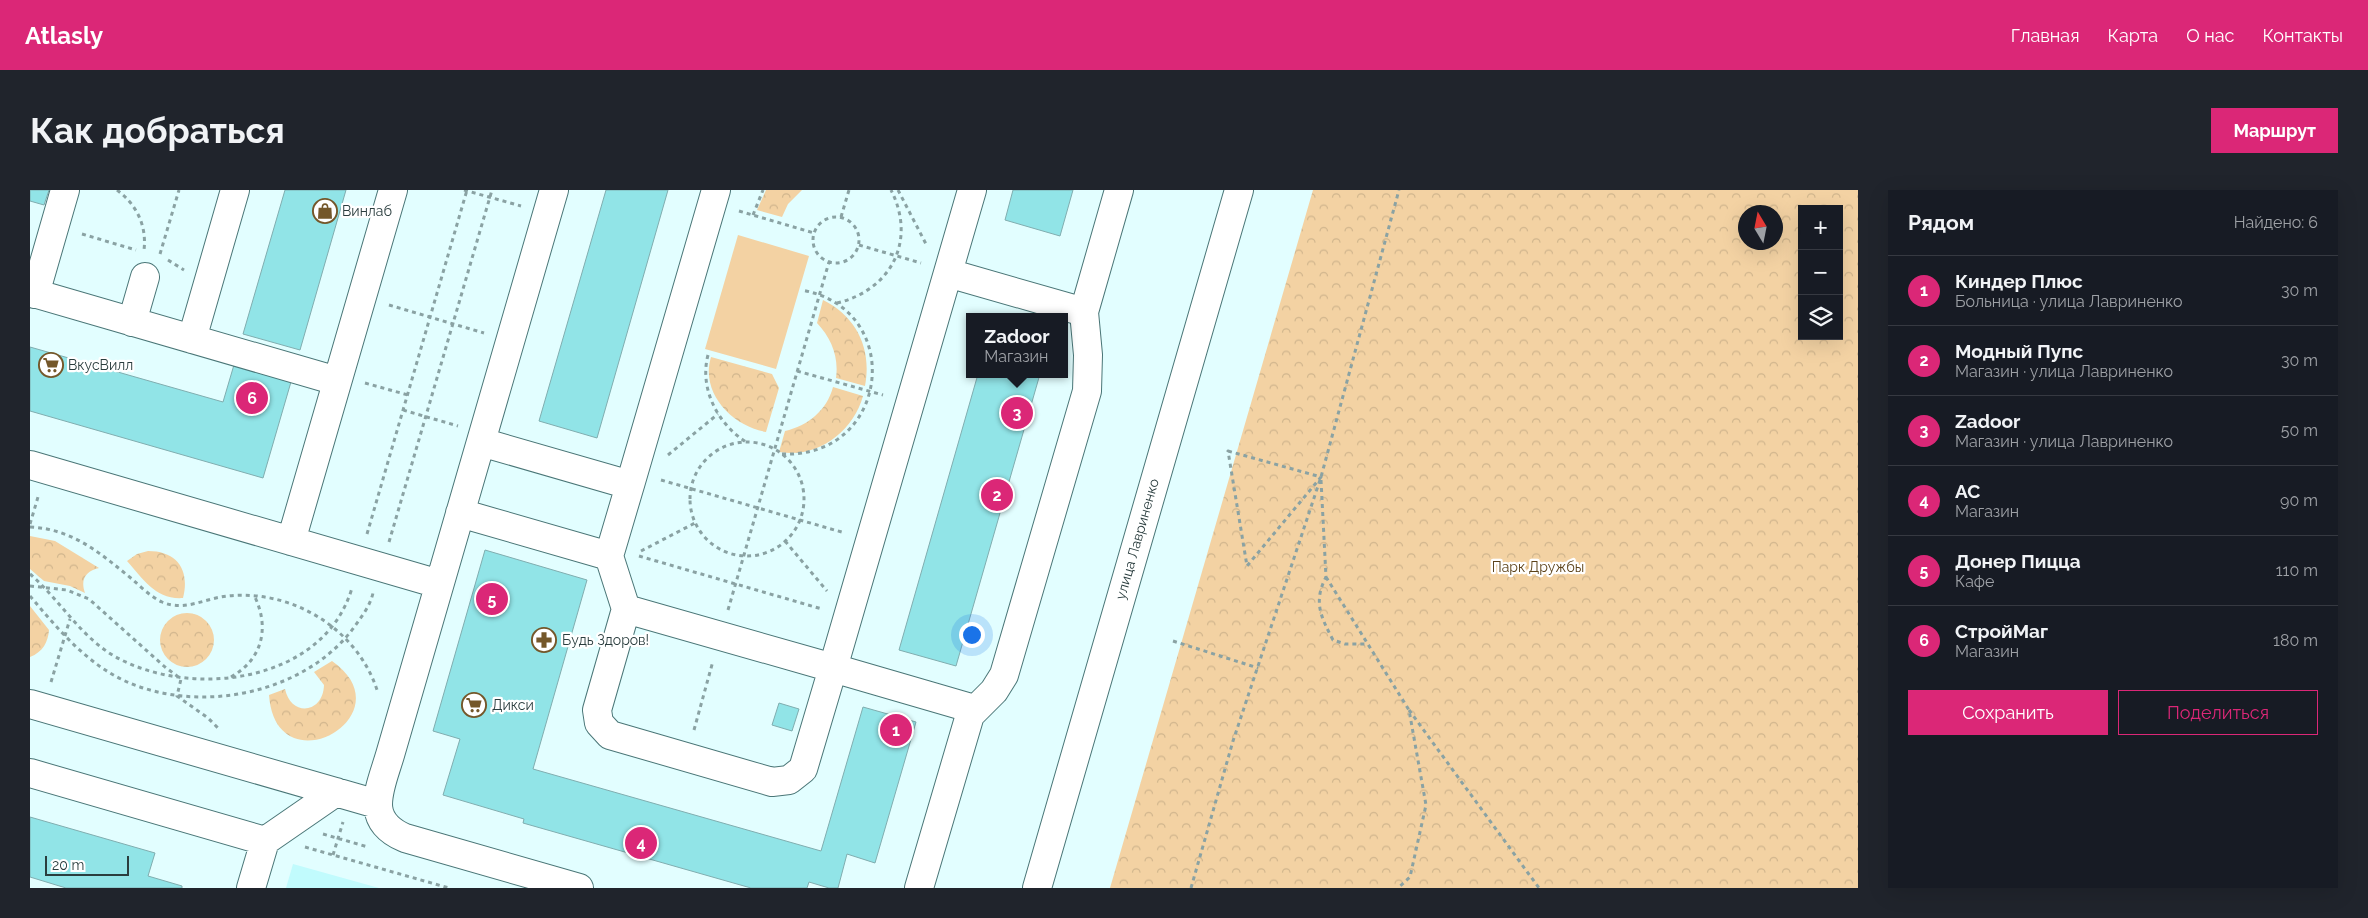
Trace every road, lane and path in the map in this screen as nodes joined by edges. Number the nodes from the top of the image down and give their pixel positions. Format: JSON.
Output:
{"nodes":[{"id":1,"x":65,"y":190,"type":"edge"},
{"id":2,"x":117,"y":190,"type":"edge"},
{"id":3,"x":178,"y":190,"type":"edge"},
{"id":4,"x":235,"y":190,"type":"edge"},
{"id":5,"x":393,"y":190,"type":"edge"},
{"id":6,"x":464,"y":190,"type":"edge"},
{"id":7,"x":763,"y":190,"type":"edge"},
{"id":8,"x":849,"y":190,"type":"edge"},
{"id":9,"x":891,"y":190,"type":"edge"},
{"id":10,"x":898,"y":190,"type":"edge"},
{"id":11,"x":972,"y":190,"type":"edge"},
{"id":12,"x":1119,"y":190,"type":"edge"},
{"id":13,"x":1239,"y":190,"type":"edge"},
{"id":14,"x":1399,"y":190,"type":"edge"},
{"id":15,"x":714,"y":196,"type":"edge"},
{"id":16,"x":550,"y":202,"type":"edge"},
{"id":17,"x":753,"y":215,"type":"junction"},
{"id":18,"x":842,"y":217,"type":"junction"},
{"id":19,"x":54,"y":226,"type":"junction"},
{"id":20,"x":814,"y":232,"type":"junction"},
{"id":21,"x":859,"y":245,"type":"junction"},
{"id":22,"x":927,"y":248,"type":"dead end"},
{"id":23,"x":896,"y":256,"type":"junction"},
{"id":24,"x":926,"y":256,"type":"dead end"},
{"id":25,"x":149,"y":262,"type":"junction"},
{"id":26,"x":829,"y":262,"type":"junction"},
{"id":27,"x":948,"y":273,"type":"junction"},
{"id":28,"x":801,"y":290,"type":"dead end"},
{"id":29,"x":32,"y":293,"type":"edge"},
{"id":30,"x":820,"y":294,"type":"junction"},
{"id":31,"x":205,"y":296,"type":"junction"},
{"id":32,"x":362,"y":298,"type":"junction"},
{"id":33,"x":837,"y":303,"type":"junction"},
{"id":34,"x":1084,"y":312,"type":"junction"},
{"id":35,"x":132,"y":322,"type":"junction"},
{"id":36,"x":192,"y":339,"type":"junction"},
{"id":37,"x":510,"y":340,"type":"junction"},
{"id":38,"x":708,"y":355,"type":"dead end"},
{"id":39,"x":798,"y":371,"type":"junction"},
{"id":40,"x":338,"y":378,"type":"junction"},
{"id":41,"x":871,"y":392,"type":"junction"},
{"id":42,"x":408,"y":395,"type":"dead end"},
{"id":43,"x":910,"y":403,"type":"junction"},
{"id":44,"x":403,"y":410,"type":"dead end"},
{"id":45,"x":718,"y":414,"type":"junction"},
{"id":46,"x":482,"y":438,"type":"junction"},
{"id":47,"x":747,"y":442,"type":"junction"},
{"id":48,"x":775,"y":450,"type":"junction"},
{"id":49,"x":781,"y":454,"type":"junction"},
{"id":50,"x":30,"y":466,"type":"edge"},
{"id":51,"x":636,"y":477,"type":"junction"},
{"id":52,"x":1321,"y":477,"type":"junction"},
{"id":53,"x":691,"y":489,"type":"junction"},
{"id":54,"x":758,"y":508,"type":"junction"},
{"id":55,"x":460,"y":513,"type":"junction"},
{"id":56,"x":800,"y":520,"type":"junction"},
{"id":57,"x":694,"y":522,"type":"junction"},
{"id":58,"x":30,"y":527,"type":"edge"},
{"id":59,"x":870,"y":540,"type":"junction"},
{"id":60,"x":291,"y":541,"type":"junction"},
{"id":61,"x":785,"y":542,"type":"junction"},
{"id":62,"x":609,"y":556,"type":"junction"},
{"id":63,"x":744,"y":556,"type":"junction"},
{"id":64,"x":1326,"y":577,"type":"junction"},
{"id":65,"x":439,"y":584,"type":"junction"},
{"id":66,"x":736,"y":584,"type":"junction"},
{"id":67,"x":30,"y":586,"type":"edge"},
{"id":68,"x":254,"y":594,"type":"junction"},
{"id":69,"x":626,"y":609,"type":"junction"},
{"id":70,"x":848,"y":616,"type":"junction"},
{"id":71,"x":70,"y":618,"type":"dead end"},
{"id":72,"x":721,"y":636,"type":"junction"},
{"id":73,"x":1173,"y":641,"type":"dead end"},
{"id":74,"x":1368,"y":644,"type":"junction"},
{"id":75,"x":833,"y":668,"type":"junction"},
{"id":76,"x":1258,"y":668,"type":"junction"},
{"id":77,"x":227,"y":679,"type":"dead end"},
{"id":78,"x":379,"y":695,"type":"dead end"},
{"id":79,"x":37,"y":706,"type":"edge"},
{"id":80,"x":974,"y":709,"type":"junction"},
{"id":81,"x":1409,"y":710,"type":"junction"},
{"id":82,"x":686,"y":757,"type":"junction"},
{"id":83,"x":236,"y":764,"type":"junction"},
{"id":84,"x":30,"y":773,"type":"edge"},
{"id":85,"x":343,"y":795,"type":"junction"},
{"id":86,"x":377,"y":804,"type":"junction"},
{"id":87,"x":267,"y":839,"type":"junction"},
{"id":88,"x":333,"y":855,"type":"junction"},
{"id":89,"x":251,"y":888,"type":"edge"},
{"id":90,"x":449,"y":888,"type":"edge"},
{"id":91,"x":579,"y":888,"type":"edge"},
{"id":92,"x":919,"y":888,"type":"edge"},
{"id":93,"x":1038,"y":888,"type":"edge"},
{"id":94,"x":1191,"y":888,"type":"edge"},
{"id":95,"x":1398,"y":888,"type":"edge"},
{"id":96,"x":1539,"y":888,"type":"edge"}],
"edges":[{"from":1,"to":19,"type":"street"},
{"from":2,"to":25,"type":"path"},
{"from":3,"to":25,"type":"path"},
{"from":4,"to":31,"type":"street"},
{"from":5,"to":32,"type":"street"},
{"from":6,"to":16,"type":"path"},
{"from":7,"to":17,"type":"path"},
{"from":8,"to":18,"type":"path"},
{"from":9,"to":23,"type":"path"},
{"from":10,"to":22,"type":"path"},
{"from":11,"to":27,"type":"street"},
{"from":12,"to":34,"type":"street"},
{"from":13,"to":93,"type":"street","name":"улица Лавриненко"},
{"from":14,"to":52,"type":"path"},
{"from":15,"to":17,"type":"path"},
{"from":15,"to":51,"type":"street"},
{"from":16,"to":37,"type":"street"},
{"from":17,"to":20,"type":"path"},
{"from":18,"to":20,"type":"path"},
{"from":18,"to":21,"type":"path"},
{"from":19,"to":25,"type":"path"},
{"from":19,"to":29,"type":"street"},
{"from":20,"to":26,"type":"path"},
{"from":21,"to":23,"type":"path"},
{"from":21,"to":26,"type":"path"},
{"from":23,"to":24,"type":"path"},
{"from":23,"to":33,"type":"path"},
{"from":25,"to":31,"type":"path"},
{"from":25,"to":35,"type":"street"},
{"from":26,"to":30,"type":"path"},
{"from":27,"to":34,"type":"street"},
{"from":27,"to":43,"type":"street"},
{"from":28,"to":30,"type":"path"},
{"from":29,"to":35,"type":"street"},
{"from":30,"to":33,"type":"path"},
{"from":30,"to":39,"type":"path"},
{"from":31,"to":36,"type":"street"},
{"from":32,"to":37,"type":"path"},
{"from":32,"to":40,"type":"street"},
{"from":33,"to":41,"type":"path"},
{"from":34,"to":80,"type":"street"},
{"from":35,"to":36,"type":"street"},
{"from":36,"to":40,"type":"street"},
{"from":37,"to":46,"type":"street"},
{"from":38,"to":45,"type":"path"},
{"from":39,"to":41,"type":"path"},
{"from":39,"to":48,"type":"path"},
{"from":40,"to":42,"type":"path"},
{"from":40,"to":60,"type":"street"},
{"from":41,"to":43,"type":"path"},
{"from":41,"to":49,"type":"path"},
{"from":43,"to":59,"type":"street"},
{"from":44,"to":46,"type":"path"},
{"from":45,"to":47,"type":"path"},
{"from":45,"to":51,"type":"path"},
{"from":46,"to":51,"type":"street"},
{"from":46,"to":55,"type":"street"},
{"from":47,"to":48,"type":"path"},
{"from":47,"to":53,"type":"path"},
{"from":48,"to":49,"type":"path"},
{"from":48,"to":54,"type":"path"},
{"from":49,"to":56,"type":"path"},
{"from":50,"to":60,"type":"street"},
{"from":51,"to":53,"type":"path"},
{"from":51,"to":62,"type":"street"},
{"from":52,"to":52,"type":"path"},
{"from":52,"to":64,"type":"path"},
{"from":52,"to":76,"type":"path"},
{"from":53,"to":54,"type":"path"},
{"from":53,"to":57,"type":"path"},
{"from":54,"to":56,"type":"path"},
{"from":54,"to":63,"type":"path"},
{"from":55,"to":62,"type":"street"},
{"from":55,"to":65,"type":"street"},
{"from":56,"to":59,"type":"path"},
{"from":56,"to":61,"type":"path"},
{"from":57,"to":63,"type":"path"},
{"from":57,"to":66,"type":"path"},
{"from":58,"to":68,"type":"path"},
{"from":59,"to":70,"type":"street"},
{"from":60,"to":65,"type":"street"},
{"from":61,"to":63,"type":"path"},
{"from":61,"to":70,"type":"path"},
{"from":62,"to":69,"type":"street"},
{"from":63,"to":66,"type":"path"},
{"from":64,"to":74,"type":"path"},
{"from":64,"to":74,"type":"path"},
{"from":65,"to":86,"type":"street"},
{"from":66,"to":70,"type":"path"},
{"from":66,"to":72,"type":"path"},
{"from":67,"to":83,"type":"path"},
{"from":68,"to":77,"type":"path"},
{"from":68,"to":78,"type":"path"},
{"from":69,"to":72,"type":"street"},
{"from":69,"to":82,"type":"street"},
{"from":70,"to":75,"type":"street"},
{"from":71,"to":79,"type":"path"},
{"from":72,"to":75,"type":"street"},
{"from":72,"to":82,"type":"path"},
{"from":73,"to":76,"type":"path"},
{"from":74,"to":81,"type":"path"},
{"from":75,"to":80,"type":"street"},
{"from":75,"to":82,"type":"street"},
{"from":76,"to":94,"type":"path"},
{"from":79,"to":83,"type":"street"},
{"from":80,"to":92,"type":"street"},
{"from":81,"to":95,"type":"path"},
{"from":81,"to":96,"type":"path"},
{"from":83,"to":85,"type":"street"},
{"from":84,"to":87,"type":"street"},
{"from":85,"to":86,"type":"street"},
{"from":85,"to":87,"type":"street"},
{"from":85,"to":88,"type":"path"},
{"from":86,"to":91,"type":"street"},
{"from":87,"to":88,"type":"path"},
{"from":87,"to":89,"type":"street"},
{"from":88,"to":90,"type":"path"}]}
